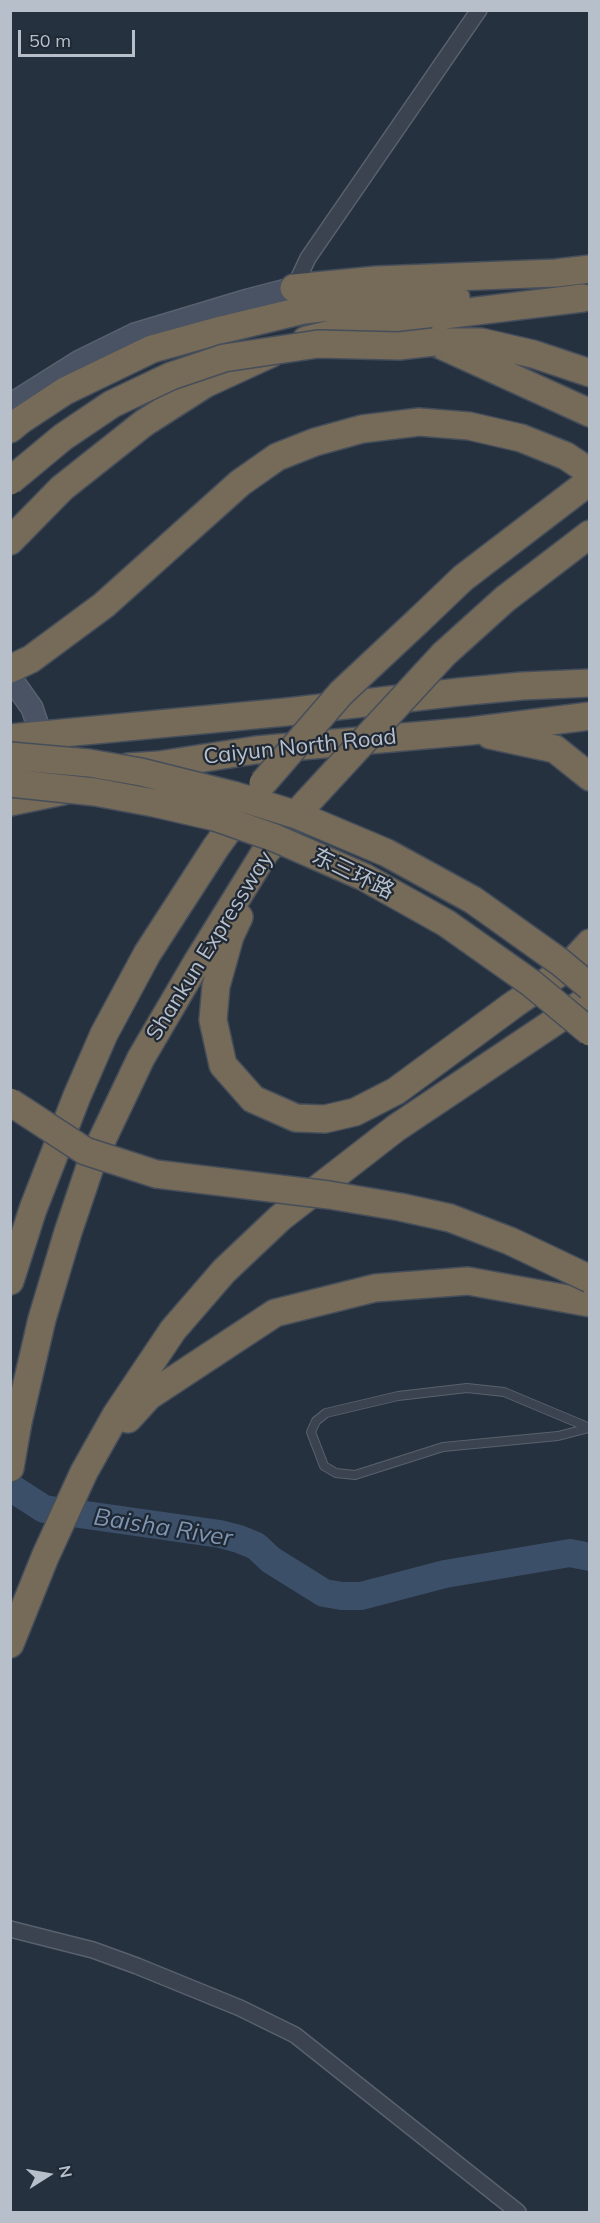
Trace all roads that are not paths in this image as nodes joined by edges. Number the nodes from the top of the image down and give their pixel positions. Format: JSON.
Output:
{"nodes":[{"id":1,"x":479,"y":10,"type":"edge"},
{"id":2,"x":590,"y":269,"type":"edge"},
{"id":3,"x":294,"y":288,"type":"junction"},
{"id":4,"x":586,"y":298,"type":"edge"},
{"id":5,"x":434,"y":342,"type":"junction"},
{"id":6,"x":590,"y":373,"type":"edge"},
{"id":7,"x":10,"y":405,"type":"edge"},
{"id":8,"x":590,"y":413,"type":"edge"},
{"id":9,"x":10,"y":429,"type":"edge"},
{"id":10,"x":590,"y":472,"type":"edge"},
{"id":11,"x":590,"y":481,"type":"edge"},
{"id":12,"x":10,"y":482,"type":"edge"},
{"id":13,"x":590,"y":534,"type":"edge"},
{"id":14,"x":10,"y":541,"type":"edge"},
{"id":15,"x":10,"y":669,"type":"edge"},
{"id":16,"x":590,"y":673,"type":"edge"},
{"id":17,"x":10,"y":677,"type":"edge"},
{"id":18,"x":590,"y":683,"type":"edge"},
{"id":19,"x":522,"y":686,"type":"junction"},
{"id":20,"x":590,"y":716,"type":"edge"},
{"id":21,"x":549,"y":721,"type":"junction"},
{"id":22,"x":590,"y":724,"type":"edge"},
{"id":23,"x":10,"y":727,"type":"edge"},
{"id":24,"x":471,"y":731,"type":"junction"},
{"id":25,"x":41,"y":735,"type":"junction"},
{"id":26,"x":10,"y":738,"type":"edge"},
{"id":27,"x":10,"y":756,"type":"edge"},
{"id":28,"x":159,"y":765,"type":"junction"},
{"id":29,"x":10,"y":777,"type":"edge"},
{"id":30,"x":590,"y":777,"type":"edge"},
{"id":31,"x":10,"y":783,"type":"edge"},
{"id":32,"x":10,"y":802,"type":"edge"},
{"id":33,"x":275,"y":841,"type":"junction"},
{"id":34,"x":590,"y":943,"type":"edge"},
{"id":35,"x":590,"y":987,"type":"edge"},
{"id":36,"x":590,"y":998,"type":"edge"},
{"id":37,"x":590,"y":1032,"type":"edge"},
{"id":38,"x":10,"y":1102,"type":"edge"},
{"id":39,"x":590,"y":1279,"type":"edge"},
{"id":40,"x":10,"y":1281,"type":"edge"},
{"id":41,"x":590,"y":1303,"type":"edge"},
{"id":42,"x":589,"y":1428,"type":"edge"},
{"id":43,"x":91,"y":1460,"type":"junction"},
{"id":44,"x":10,"y":1468,"type":"edge"},
{"id":45,"x":10,"y":1644,"type":"edge"},
{"id":46,"x":10,"y":1929,"type":"edge"},
{"id":47,"x":518,"y":2212,"type":"edge"}],
"edges":[{"from":1,"to":3,"type":"street"},
{"from":2,"to":3,"type":"highway"},
{"from":3,"to":7,"type":"street"},
{"from":4,"to":9,"type":"highway"},
{"from":4,"to":14,"type":"highway","bridge":true},
{"from":5,"to":6,"type":"highway"},
{"from":5,"to":8,"type":"highway"},
{"from":5,"to":12,"type":"highway","bridge":true},
{"from":10,"to":15,"type":"highway"},
{"from":11,"to":40,"type":"highway","name":"Shankun Expressway","bridge":true},
{"from":13,"to":33,"type":"highway","name":"Shankun Expressway","bridge":true},
{"from":16,"to":19,"type":"highway"},
{"from":17,"to":25,"type":"street"},
{"from":18,"to":19,"type":"highway","name":"Caiyun North Road"},
{"from":19,"to":25,"type":"highway","name":"Caiyun North Road"},
{"from":20,"to":21,"type":"highway","name":"Caiyun North Road"},
{"from":21,"to":22,"type":"highway"},
{"from":21,"to":24,"type":"highway","name":"Caiyun North Road"},
{"from":23,"to":25,"type":"street"},
{"from":24,"to":28,"type":"highway","name":"Caiyun North Road"},
{"from":24,"to":30,"type":"highway"},
{"from":25,"to":26,"type":"highway","name":"Caiyun North Road"},
{"from":27,"to":35,"type":"highway","name":"东三环路","bridge":true},
{"from":28,"to":29,"type":"highway","name":"Caiyun North Road"},
{"from":28,"to":32,"type":"highway"},
{"from":31,"to":37,"type":"highway","name":"东三环路","bridge":true},
{"from":33,"to":34,"type":"highway"},
{"from":33,"to":44,"type":"highway","name":"Shankun Expressway"},
{"from":36,"to":43,"type":"highway"},
{"from":38,"to":39,"type":"highway","bridge":true},
{"from":41,"to":43,"type":"highway"},
{"from":42,"to":42,"type":"lane"},
{"from":43,"to":45,"type":"highway"},
{"from":46,"to":47,"type":"street"}]}
